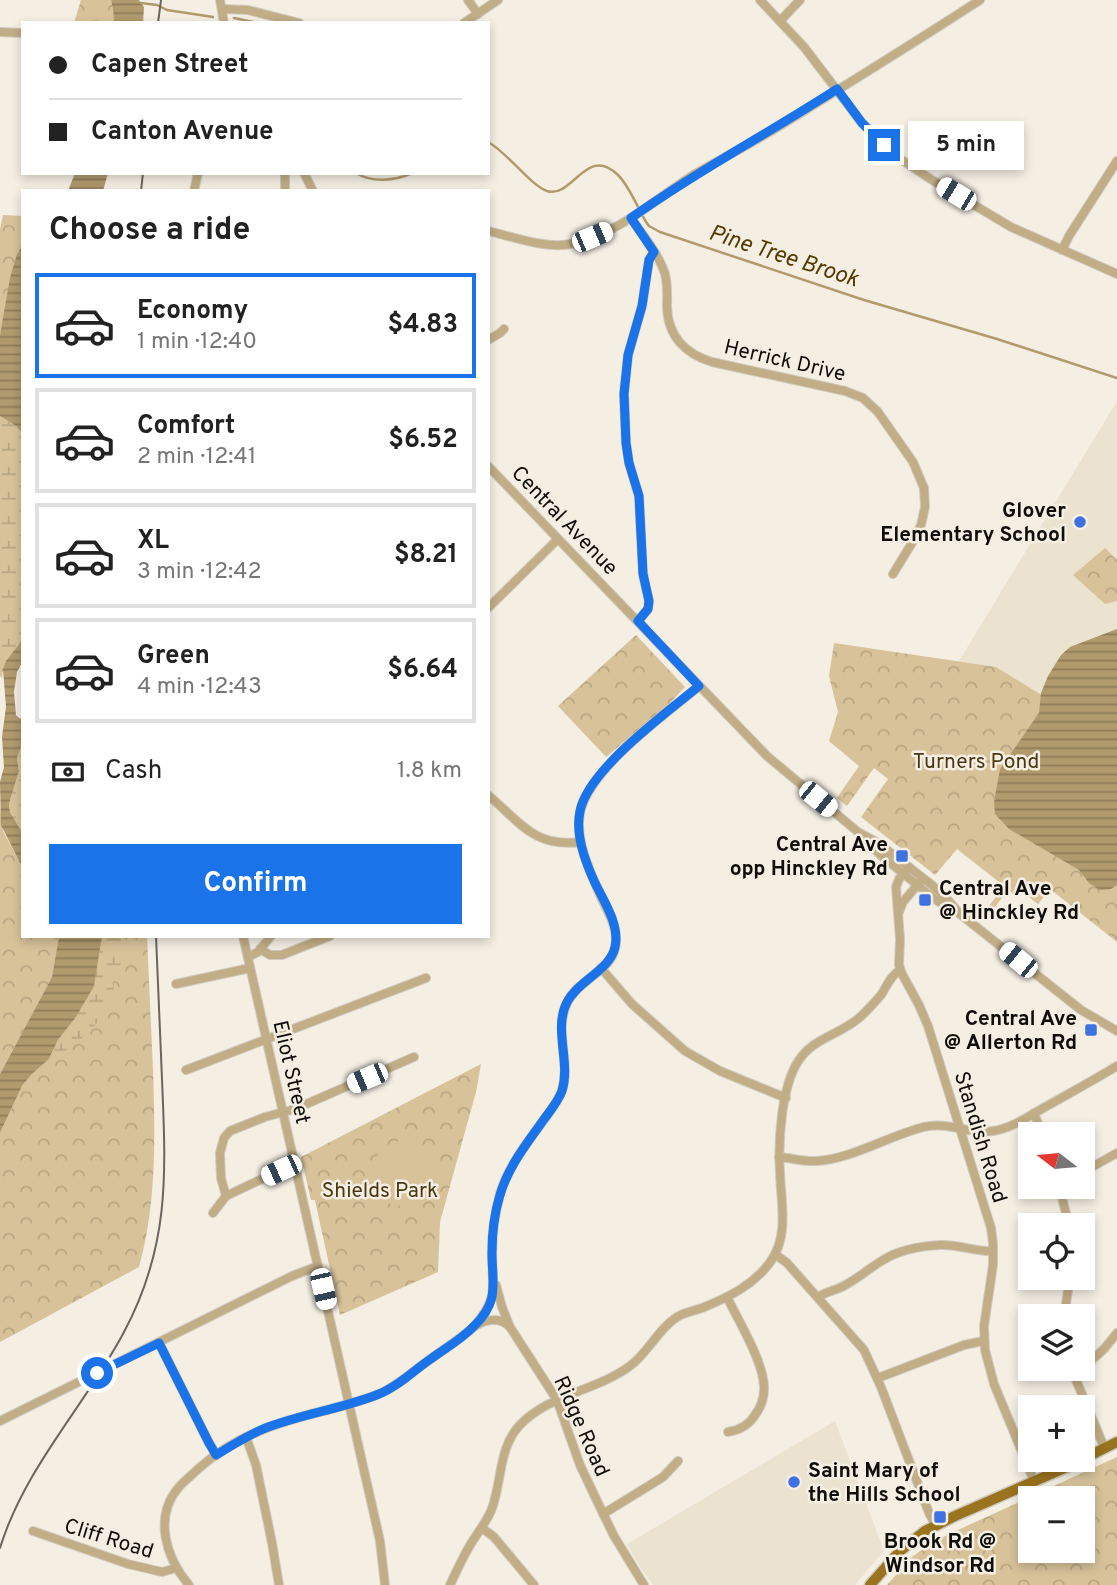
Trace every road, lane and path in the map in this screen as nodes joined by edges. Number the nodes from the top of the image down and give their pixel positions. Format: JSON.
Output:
{"nodes":[{"id":1,"x":468,"y":0,"type":"edge"},
{"id":2,"x":498,"y":0,"type":"edge"},
{"id":3,"x":760,"y":0,"type":"edge"},
{"id":4,"x":800,"y":0,"type":"edge"},
{"id":5,"x":980,"y":0,"type":"edge"},
{"id":6,"x":221,"y":5,"type":"edge"},
{"id":7,"x":478,"y":14,"type":"junction"},
{"id":8,"x":291,"y":21,"type":"edge"},
{"id":9,"x":467,"y":21,"type":"edge"},
{"id":10,"x":780,"y":21,"type":"junction"},
{"id":11,"x":0,"y":32,"type":"edge"},
{"id":12,"x":21,"y":33,"type":"edge"},
{"id":13,"x":837,"y":89,"type":"junction"},
{"id":14,"x":1117,"y":161,"type":"edge"},
{"id":15,"x":633,"y":217,"type":"junction"},
{"id":16,"x":490,"y":231,"type":"edge"},
{"id":17,"x":1062,"y":250,"type":"junction"},
{"id":18,"x":654,"y":252,"type":"junction"},
{"id":19,"x":1117,"y":274,"type":"edge"},
{"id":20,"x":504,"y":329,"type":"dead end"},
{"id":21,"x":490,"y":339,"type":"edge"},
{"id":22,"x":490,"y":468,"type":"edge"},
{"id":23,"x":558,"y":538,"type":"junction"},
{"id":24,"x":893,"y":573,"type":"dead end"},
{"id":25,"x":490,"y":606,"type":"edge"},
{"id":26,"x":638,"y":621,"type":"junction"},
{"id":27,"x":699,"y":686,"type":"junction"},
{"id":28,"x":490,"y":797,"type":"edge"},
{"id":29,"x":581,"y":842,"type":"junction"},
{"id":30,"x":906,"y":870,"type":"junction"},
{"id":31,"x":920,"y":881,"type":"junction"},
{"id":32,"x":899,"y":912,"type":"junction"},
{"id":33,"x":243,"y":938,"type":"edge"},
{"id":34,"x":269,"y":938,"type":"edge"},
{"id":35,"x":325,"y":938,"type":"edge"},
{"id":36,"x":260,"y":949,"type":"junction"},
{"id":37,"x":248,"y":957,"type":"junction"},
{"id":38,"x":250,"y":968,"type":"junction"},
{"id":39,"x":601,"y":968,"type":"junction"},
{"id":40,"x":900,"y":970,"type":"junction"},
{"id":41,"x":426,"y":978,"type":"dead end"},
{"id":42,"x":176,"y":984,"type":"dead end"},
{"id":43,"x":1117,"y":1031,"type":"edge"},
{"id":44,"x":267,"y":1039,"type":"junction"},
{"id":45,"x":414,"y":1057,"type":"dead end"},
{"id":46,"x":1117,"y":1066,"type":"edge"},
{"id":47,"x":186,"y":1070,"type":"dead end"},
{"id":48,"x":786,"y":1098,"type":"junction"},
{"id":49,"x":282,"y":1112,"type":"junction"},
{"id":50,"x":1034,"y":1113,"type":"junction"},
{"id":51,"x":1037,"y":1122,"type":"edge"},
{"id":52,"x":961,"y":1129,"type":"junction"},
{"id":53,"x":1117,"y":1153,"type":"edge"},
{"id":54,"x":779,"y":1157,"type":"junction"},
{"id":55,"x":295,"y":1165,"type":"junction"},
{"id":56,"x":1096,"y":1165,"type":"edge"},
{"id":57,"x":226,"y":1196,"type":"junction"},
{"id":58,"x":213,"y":1213,"type":"dead end"},
{"id":59,"x":993,"y":1251,"type":"junction"},
{"id":60,"x":775,"y":1254,"type":"junction"},
{"id":61,"x":318,"y":1266,"type":"junction"},
{"id":62,"x":494,"y":1279,"type":"junction"},
{"id":63,"x":727,"y":1297,"type":"junction"},
{"id":64,"x":818,"y":1297,"type":"junction"},
{"id":65,"x":475,"y":1326,"type":"junction"},
{"id":66,"x":510,"y":1326,"type":"junction"},
{"id":67,"x":1117,"y":1333,"type":"edge"},
{"id":68,"x":983,"y":1341,"type":"junction"},
{"id":69,"x":159,"y":1343,"type":"junction"},
{"id":70,"x":1095,"y":1357,"type":"edge"},
{"id":71,"x":877,"y":1378,"type":"junction"},
{"id":72,"x":1076,"y":1381,"type":"edge"},
{"id":73,"x":557,"y":1400,"type":"junction"},
{"id":74,"x":349,"y":1404,"type":"junction"},
{"id":75,"x":0,"y":1421,"type":"edge"},
{"id":76,"x":728,"y":1432,"type":"dead end"},
{"id":77,"x":246,"y":1437,"type":"junction"},
{"id":78,"x":1117,"y":1442,"type":"edge"},
{"id":79,"x":1105,"y":1449,"type":"junction"},
{"id":80,"x":1095,"y":1454,"type":"edge"},
{"id":81,"x":216,"y":1455,"type":"junction"},
{"id":82,"x":678,"y":1461,"type":"dead end"},
{"id":83,"x":1054,"y":1472,"type":"edge"},
{"id":84,"x":1034,"y":1481,"type":"junction"},
{"id":85,"x":603,"y":1514,"type":"junction"},
{"id":86,"x":936,"y":1526,"type":"junction"},
{"id":87,"x":482,"y":1528,"type":"junction"},
{"id":88,"x":33,"y":1531,"type":"dead end"},
{"id":89,"x":176,"y":1568,"type":"junction"},
{"id":90,"x":189,"y":1585,"type":"edge"},
{"id":91,"x":279,"y":1585,"type":"edge"},
{"id":92,"x":385,"y":1585,"type":"edge"},
{"id":93,"x":450,"y":1585,"type":"edge"},
{"id":94,"x":534,"y":1585,"type":"edge"},
{"id":95,"x":644,"y":1585,"type":"edge"},
{"id":96,"x":870,"y":1585,"type":"edge"}],
"edges":[{"from":1,"to":7,"type":"street"},
{"from":2,"to":7,"type":"street"},
{"from":3,"to":10,"type":"street"},
{"from":4,"to":10,"type":"street"},
{"from":5,"to":13,"type":"street"},
{"from":6,"to":8,"type":"street"},
{"from":7,"to":9,"type":"street"},
{"from":10,"to":13,"type":"street"},
{"from":11,"to":12,"type":"street"},
{"from":13,"to":15,"type":"street"},
{"from":13,"to":17,"type":"street"},
{"from":14,"to":17,"type":"street"},
{"from":15,"to":16,"type":"street"},
{"from":15,"to":18,"type":"street","name":"Herrick Drive"},
{"from":17,"to":19,"type":"street"},
{"from":18,"to":24,"type":"street","name":"Herrick Drive"},
{"from":18,"to":26,"type":"street"},
{"from":20,"to":21,"type":"street"},
{"from":22,"to":23,"type":"street","name":"Central Avenue"},
{"from":23,"to":25,"type":"street"},
{"from":23,"to":26,"type":"street","name":"Central Avenue"},
{"from":26,"to":27,"type":"street","name":"Central Avenue"},
{"from":27,"to":29,"type":"street"},
{"from":27,"to":30,"type":"street","name":"Central Avenue"},
{"from":28,"to":29,"type":"street"},
{"from":29,"to":39,"type":"street"},
{"from":30,"to":31,"type":"street","name":"Central Avenue"},
{"from":30,"to":32,"type":"street"},
{"from":31,"to":32,"type":"street"},
{"from":31,"to":43,"type":"street","name":"Central Avenue"},
{"from":32,"to":40,"type":"street"},
{"from":33,"to":37,"type":"street","name":"Eliot Street"},
{"from":34,"to":36,"type":"street"},
{"from":35,"to":36,"type":"street"},
{"from":36,"to":37,"type":"street"},
{"from":37,"to":38,"type":"street","name":"Eliot Street"},
{"from":38,"to":42,"type":"street"},
{"from":38,"to":44,"type":"street","name":"Eliot Street"},
{"from":39,"to":48,"type":"street"},
{"from":39,"to":62,"type":"street"},
{"from":40,"to":48,"type":"street"},
{"from":40,"to":52,"type":"street","name":"Standish Road"},
{"from":41,"to":44,"type":"street"},
{"from":44,"to":47,"type":"street"},
{"from":44,"to":49,"type":"street","name":"Eliot Street"},
{"from":45,"to":49,"type":"street"},
{"from":46,"to":50,"type":"street"},
{"from":48,"to":54,"type":"street"},
{"from":49,"to":55,"type":"street","name":"Eliot Street"},
{"from":49,"to":57,"type":"street"},
{"from":50,"to":51,"type":"street"},
{"from":50,"to":52,"type":"street"},
{"from":52,"to":54,"type":"street"},
{"from":52,"to":59,"type":"street","name":"Standish Road"},
{"from":53,"to":56,"type":"street"},
{"from":54,"to":60,"type":"street"},
{"from":55,"to":57,"type":"street"},
{"from":55,"to":61,"type":"street","name":"Eliot Street"},
{"from":57,"to":58,"type":"street"},
{"from":59,"to":64,"type":"street"},
{"from":59,"to":68,"type":"street","name":"Standish Road"},
{"from":60,"to":63,"type":"street"},
{"from":60,"to":64,"type":"street"},
{"from":61,"to":69,"type":"street"},
{"from":61,"to":74,"type":"street","name":"Eliot Street"},
{"from":62,"to":65,"type":"street"},
{"from":62,"to":66,"type":"street","name":"Ridge Road"},
{"from":63,"to":73,"type":"street"},
{"from":63,"to":76,"type":"street"},
{"from":64,"to":71,"type":"street"},
{"from":65,"to":66,"type":"street"},
{"from":65,"to":74,"type":"street","name":"Cliff Road"},
{"from":66,"to":73,"type":"street","name":"Ridge Road"},
{"from":67,"to":70,"type":"street"},
{"from":68,"to":71,"type":"street"},
{"from":68,"to":84,"type":"street","name":"Standish Road"},
{"from":69,"to":75,"type":"street"},
{"from":69,"to":81,"type":"street"},
{"from":71,"to":86,"type":"street"},
{"from":72,"to":79,"type":"street"},
{"from":73,"to":85,"type":"street","name":"Ridge Road"},
{"from":73,"to":87,"type":"street"},
{"from":74,"to":77,"type":"street","name":"Cliff Road"},
{"from":74,"to":92,"type":"street","name":"Eliot Street"},
{"from":77,"to":81,"type":"street","name":"Cliff Road"},
{"from":77,"to":91,"type":"street"},
{"from":78,"to":79,"type":"main road"},
{"from":79,"to":80,"type":"main road"},
{"from":81,"to":89,"type":"street","name":"Cliff Road"},
{"from":82,"to":85,"type":"street"},
{"from":83,"to":84,"type":"main road"},
{"from":84,"to":86,"type":"main road"},
{"from":85,"to":95,"type":"street","name":"Ridge Road"},
{"from":86,"to":96,"type":"main road"},
{"from":87,"to":93,"type":"street"},
{"from":87,"to":94,"type":"street"},
{"from":88,"to":89,"type":"street","name":"Cliff Road"},
{"from":89,"to":90,"type":"street","name":"Cliff Road"}]}
